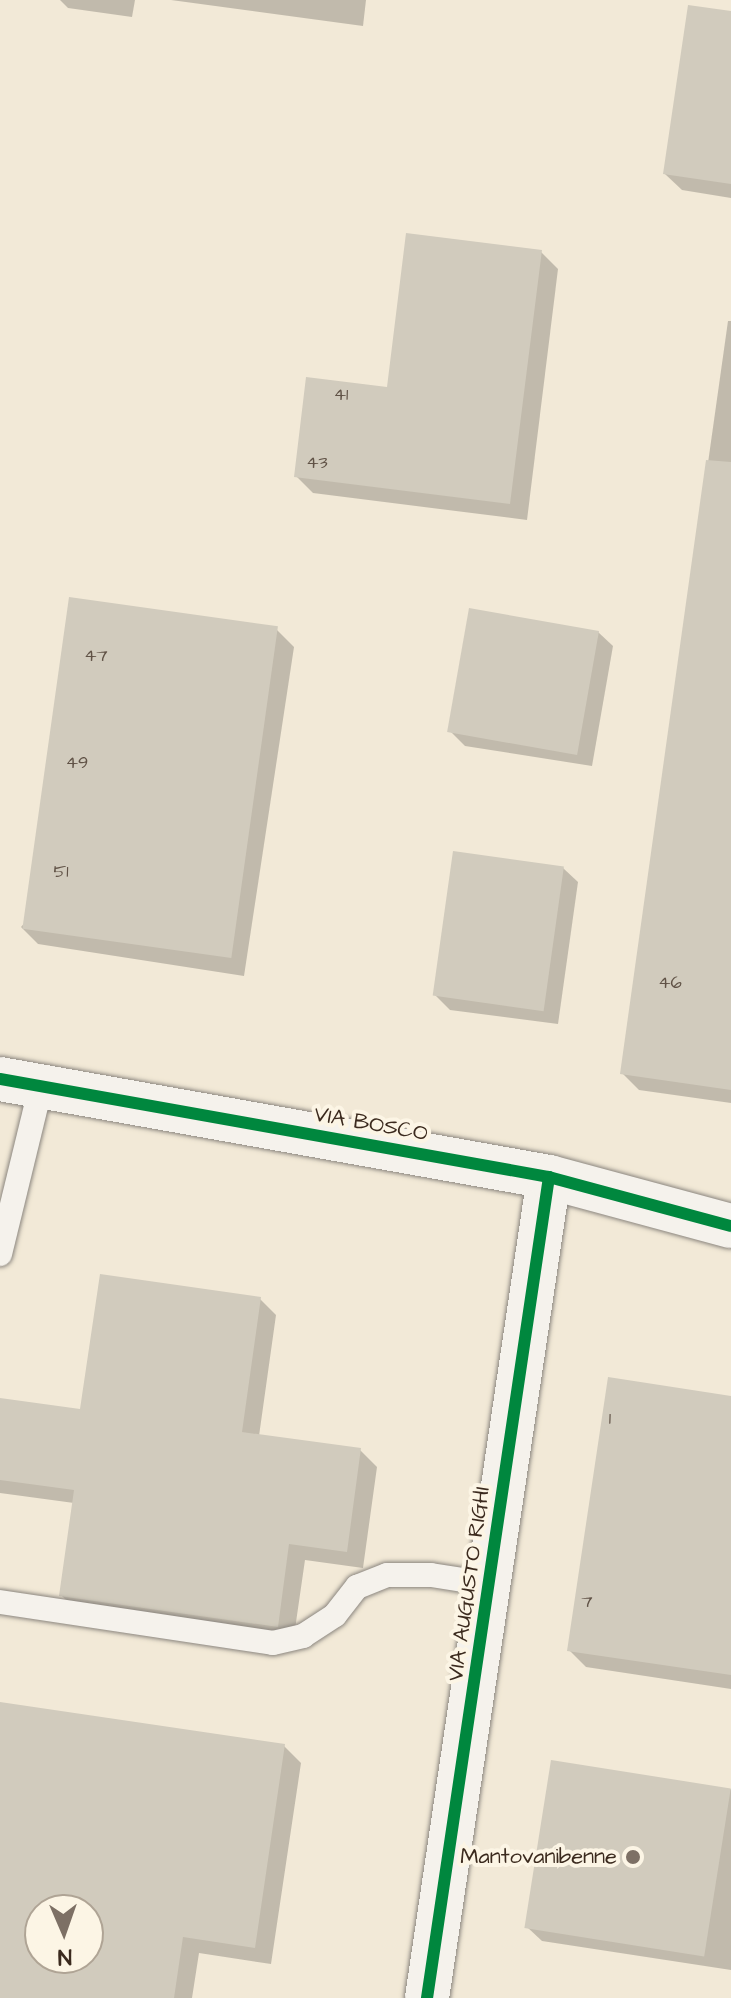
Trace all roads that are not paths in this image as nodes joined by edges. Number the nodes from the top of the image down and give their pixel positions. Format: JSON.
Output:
{"nodes":[{"id":1,"x":20,"y":1082,"type":"edge"},
{"id":2,"x":549,"y":1177,"type":"junction"},
{"id":3,"x":731,"y":1226,"type":"edge"},
{"id":4,"x":0,"y":1254,"type":"edge"},
{"id":5,"x":489,"y":1584,"type":"junction"},
{"id":6,"x":0,"y":1602,"type":"edge"},
{"id":7,"x":427,"y":1998,"type":"edge"}],
"edges":[{"from":1,"to":2,"type":"street","name":"VIA BOSCO"},
{"from":1,"to":4,"type":"lane"},
{"from":2,"to":3,"type":"street","name":"VIA BOSCO"},
{"from":2,"to":5,"type":"street","name":"VIA AUGUSTO RIGHI"},
{"from":5,"to":6,"type":"lane"},
{"from":5,"to":7,"type":"street","name":"VIA AUGUSTO RIGHI"}]}
